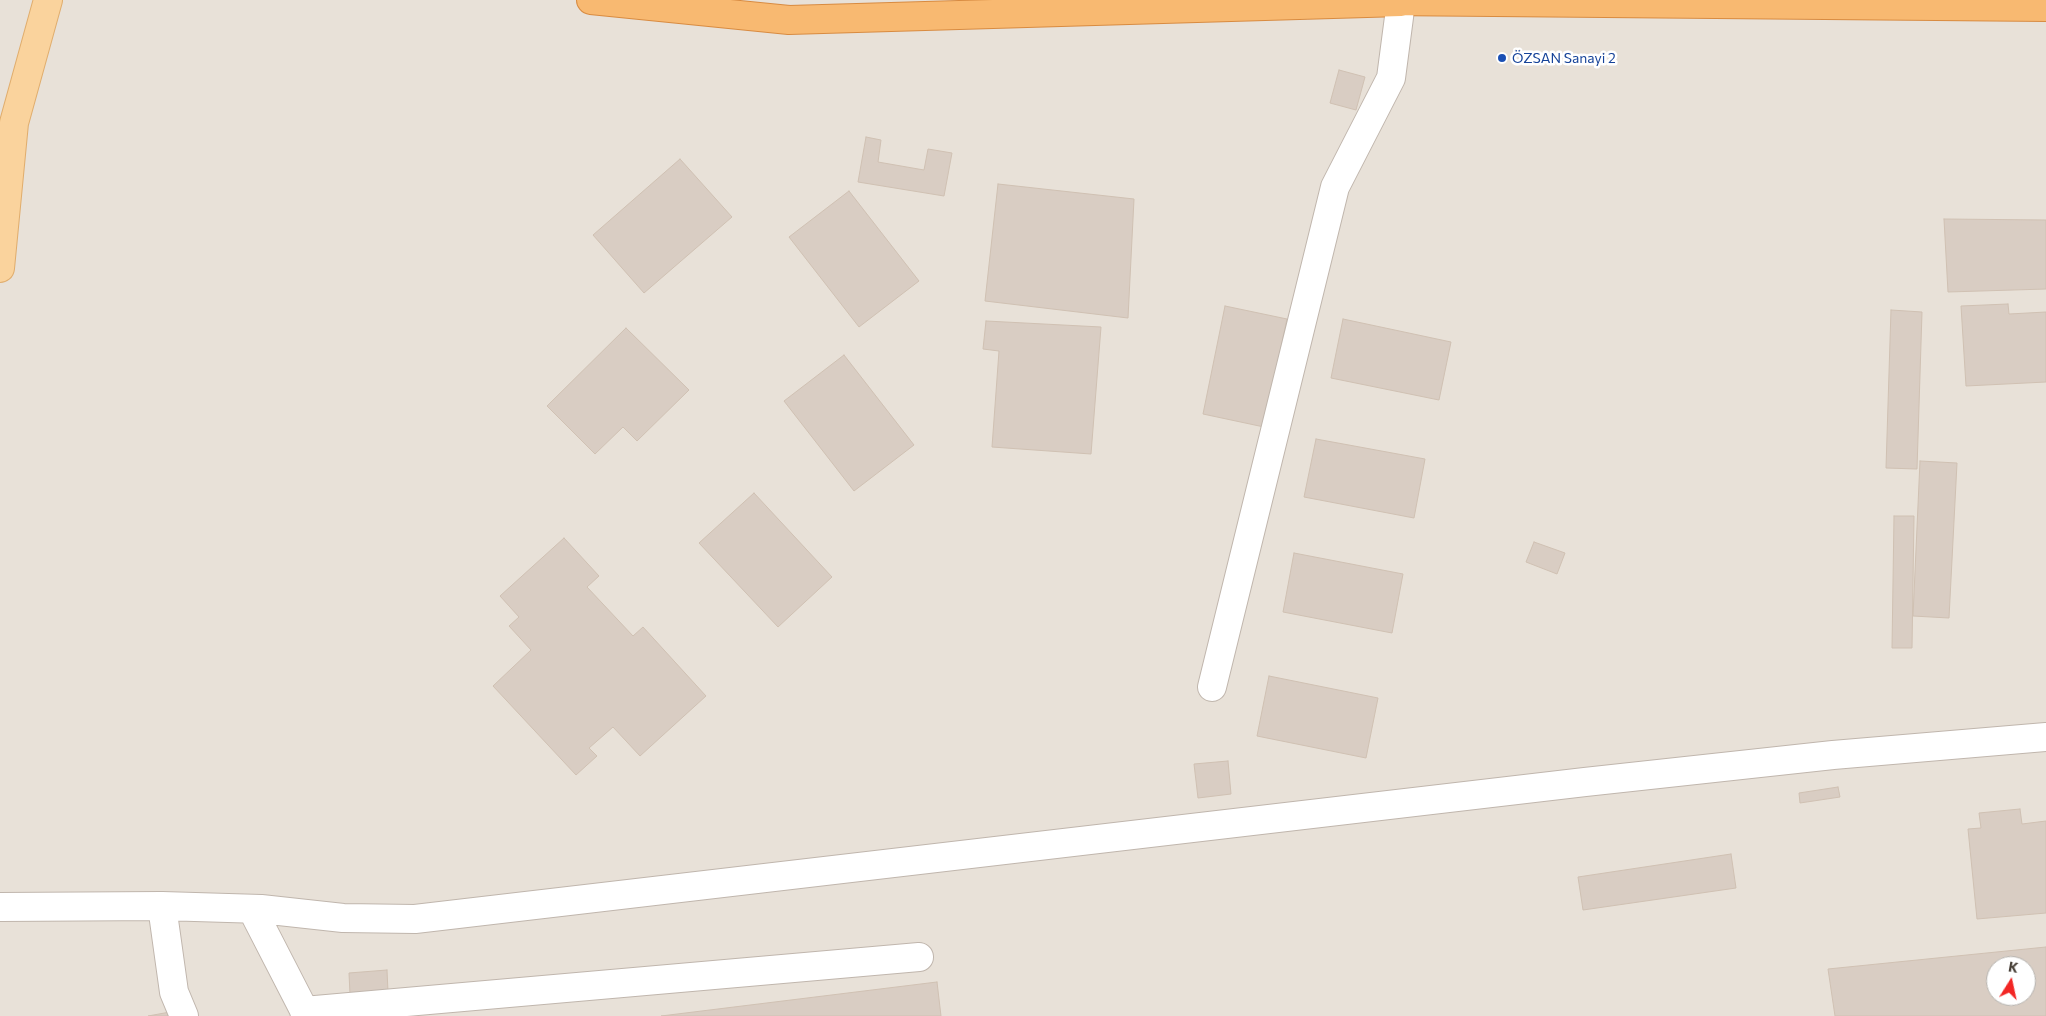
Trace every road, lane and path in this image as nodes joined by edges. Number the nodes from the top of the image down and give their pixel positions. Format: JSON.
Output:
{"nodes":[{"id":1,"x":48,"y":0,"type":"edge"},
{"id":2,"x":591,"y":0,"type":"edge"},
{"id":3,"x":1373,"y":0,"type":"edge"},
{"id":4,"x":1401,"y":2,"type":"junction"},
{"id":5,"x":2046,"y":7,"type":"edge"},
{"id":6,"x":0,"y":268,"type":"edge"},
{"id":7,"x":1212,"y":687,"type":"dead end"},
{"id":8,"x":2046,"y":737,"type":"edge"},
{"id":9,"x":162,"y":906,"type":"junction"},
{"id":10,"x":0,"y":907,"type":"edge"},
{"id":11,"x":252,"y":909,"type":"junction"},
{"id":12,"x":919,"y":957,"type":"dead end"},
{"id":13,"x":306,"y":1013,"type":"edge"},
{"id":14,"x":184,"y":1016,"type":"edge"}],
"edges":[{"from":1,"to":6,"type":"main road"},
{"from":2,"to":4,"type":"highway"},
{"from":3,"to":4,"type":"highway"},
{"from":4,"to":5,"type":"highway"},
{"from":4,"to":7,"type":"street"},
{"from":8,"to":11,"type":"street"},
{"from":9,"to":10,"type":"street"},
{"from":9,"to":11,"type":"street"},
{"from":9,"to":14,"type":"street"},
{"from":11,"to":13,"type":"street"},
{"from":12,"to":13,"type":"street"}]}
